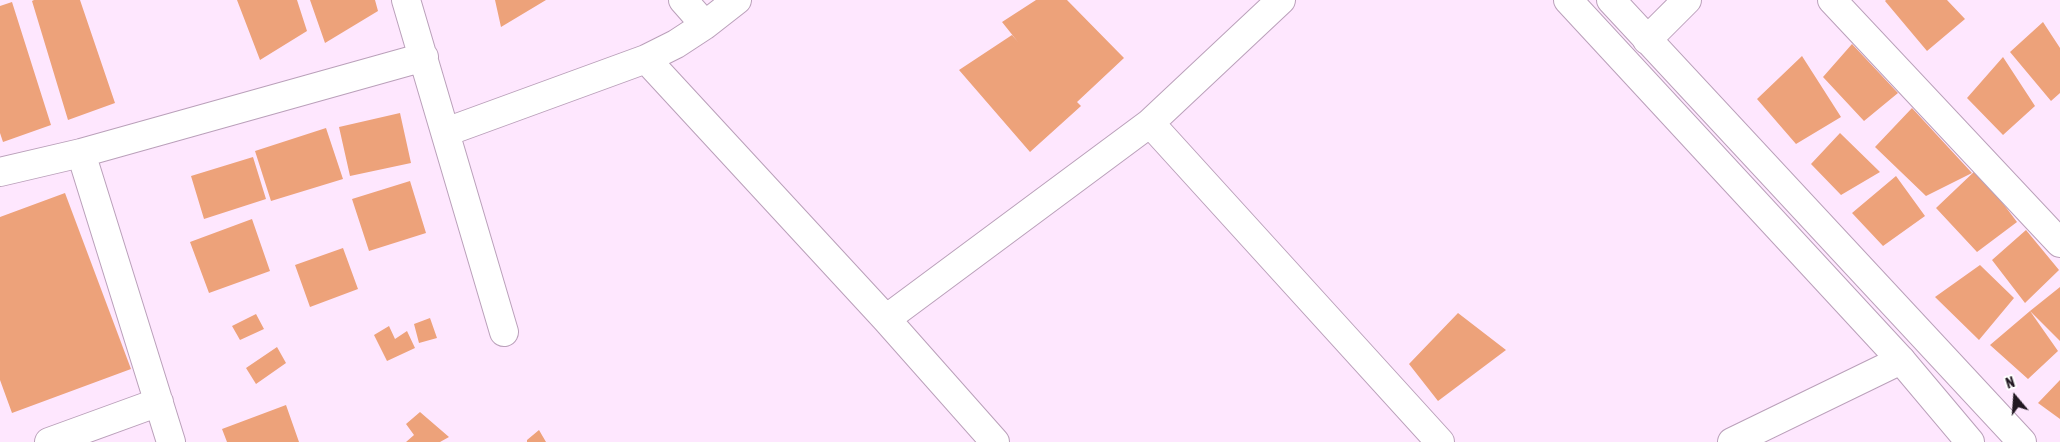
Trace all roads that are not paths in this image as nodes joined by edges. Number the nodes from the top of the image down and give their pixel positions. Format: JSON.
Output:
{"nodes":[{"id":1,"x":406,"y":0,"type":"edge"},
{"id":2,"x":684,"y":0,"type":"edge"},
{"id":3,"x":736,"y":0,"type":"edge"},
{"id":4,"x":1281,"y":0,"type":"edge"},
{"id":5,"x":1568,"y":0,"type":"edge"},
{"id":6,"x":1611,"y":0,"type":"edge"},
{"id":7,"x":1687,"y":0,"type":"edge"},
{"id":8,"x":1832,"y":0,"type":"edge"},
{"id":9,"x":705,"y":25,"type":"junction"},
{"id":10,"x":1647,"y":40,"type":"junction"},
{"id":11,"x":424,"y":57,"type":"junction"},
{"id":12,"x":646,"y":59,"type":"junction"},
{"id":13,"x":1150,"y":123,"type":"junction"},
{"id":14,"x":446,"y":132,"type":"junction"},
{"id":15,"x":81,"y":153,"type":"junction"},
{"id":16,"x":0,"y":172,"type":"edge"},
{"id":17,"x":2060,"y":243,"type":"edge"},
{"id":18,"x":886,"y":319,"type":"junction"},
{"id":19,"x":504,"y":332,"type":"dead end"},
{"id":20,"x":1901,"y":360,"type":"junction"},
{"id":21,"x":158,"y":402,"type":"junction"},
{"id":22,"x":49,"y":442,"type":"edge"},
{"id":23,"x":171,"y":442,"type":"edge"},
{"id":24,"x":995,"y":442,"type":"edge"},
{"id":25,"x":1440,"y":442,"type":"edge"},
{"id":26,"x":1732,"y":442,"type":"edge"},
{"id":27,"x":1970,"y":442,"type":"edge"},
{"id":28,"x":2022,"y":442,"type":"edge"}],
"edges":[{"from":1,"to":11,"type":"street"},
{"from":2,"to":9,"type":"street"},
{"from":3,"to":9,"type":"street"},
{"from":4,"to":13,"type":"street"},
{"from":5,"to":20,"type":"street"},
{"from":6,"to":10,"type":"street"},
{"from":7,"to":10,"type":"street"},
{"from":8,"to":17,"type":"street"},
{"from":9,"to":12,"type":"street"},
{"from":10,"to":28,"type":"street"},
{"from":11,"to":14,"type":"street"},
{"from":11,"to":15,"type":"street"},
{"from":12,"to":14,"type":"street"},
{"from":12,"to":18,"type":"street"},
{"from":13,"to":18,"type":"street"},
{"from":13,"to":25,"type":"street"},
{"from":14,"to":19,"type":"street"},
{"from":15,"to":16,"type":"street"},
{"from":15,"to":21,"type":"street"},
{"from":18,"to":24,"type":"street"},
{"from":20,"to":26,"type":"street"},
{"from":20,"to":27,"type":"street"},
{"from":21,"to":22,"type":"street"},
{"from":21,"to":23,"type":"street"}]}
